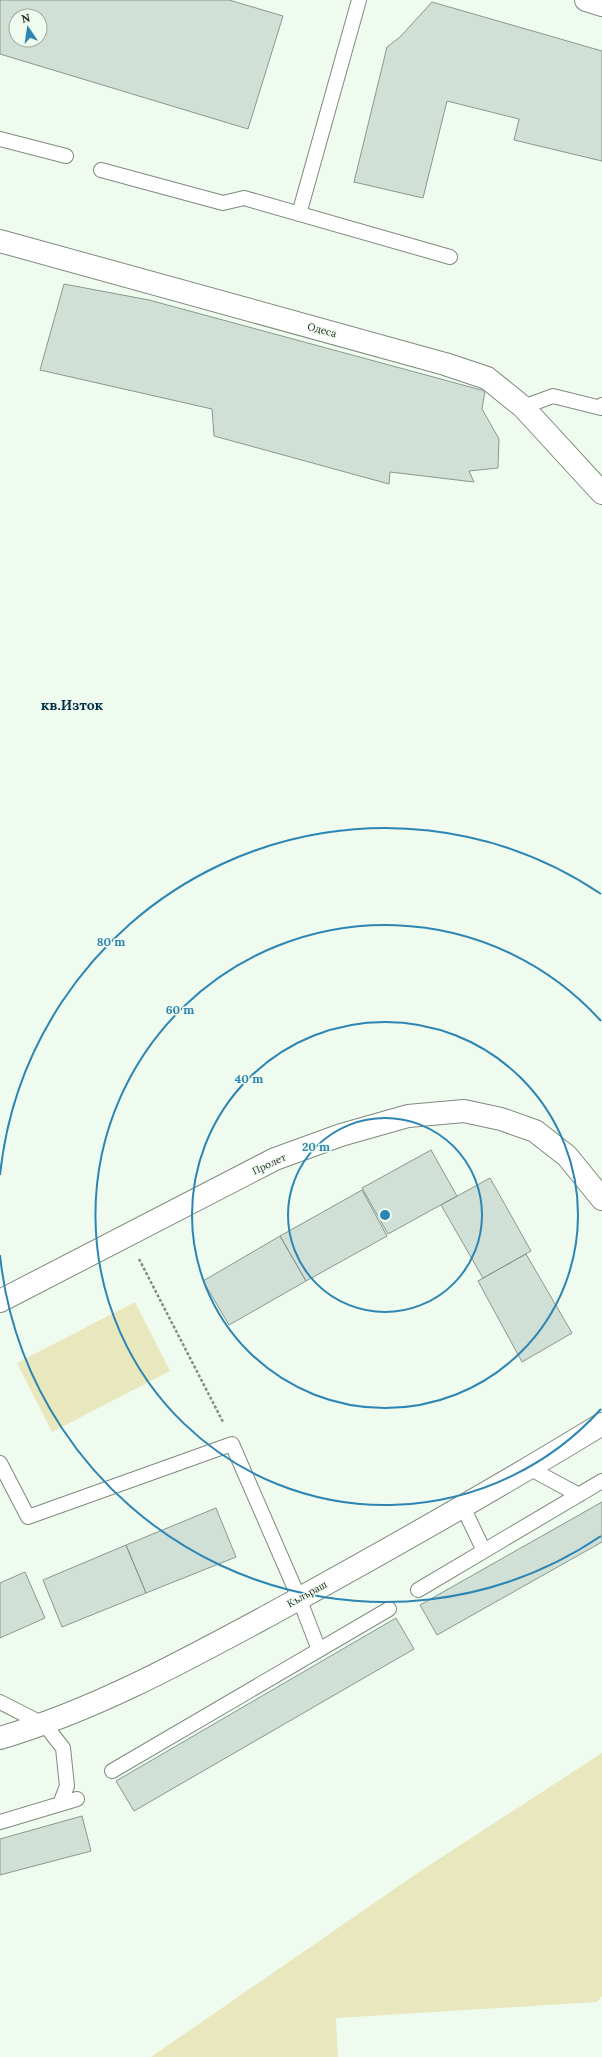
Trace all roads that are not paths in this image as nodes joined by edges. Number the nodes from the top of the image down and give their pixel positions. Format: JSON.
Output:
{"nodes":[{"id":1,"x":359,"y":0,"type":"edge"},
{"id":2,"x":586,"y":0,"type":"edge"},
{"id":3,"x":602,"y":5,"type":"edge"},
{"id":4,"x":0,"y":139,"type":"edge"},
{"id":5,"x":66,"y":156,"type":"dead end"},
{"id":6,"x":101,"y":170,"type":"dead end"},
{"id":7,"x":299,"y":214,"type":"junction"},
{"id":8,"x":0,"y":241,"type":"edge"},
{"id":9,"x":450,"y":257,"type":"dead end"},
{"id":10,"x":602,"y":405,"type":"edge"},
{"id":11,"x":524,"y":407,"type":"junction"},
{"id":12,"x":602,"y":493,"type":"edge"},
{"id":13,"x":602,"y":1199,"type":"edge"},
{"id":14,"x":0,"y":1301,"type":"edge"},
{"id":15,"x":602,"y":1424,"type":"edge"},
{"id":16,"x":0,"y":1463,"type":"edge"},
{"id":17,"x":529,"y":1468,"type":"junction"},
{"id":18,"x":602,"y":1481,"type":"edge"},
{"id":19,"x":579,"y":1495,"type":"junction"},
{"id":20,"x":463,"y":1507,"type":"junction"},
{"id":21,"x":484,"y":1551,"type":"junction"},
{"id":22,"x":418,"y":1590,"type":"dead end"},
{"id":23,"x":299,"y":1598,"type":"junction"},
{"id":24,"x":389,"y":1609,"type":"dead end"},
{"id":25,"x":319,"y":1650,"type":"junction"},
{"id":26,"x":0,"y":1702,"type":"edge"},
{"id":27,"x":45,"y":1725,"type":"junction"},
{"id":28,"x":0,"y":1738,"type":"edge"},
{"id":29,"x":112,"y":1771,"type":"dead end"},
{"id":30,"x":77,"y":1799,"type":"dead end"},
{"id":31,"x":60,"y":1804,"type":"junction"},
{"id":32,"x":0,"y":1822,"type":"edge"}],
"edges":[{"from":1,"to":7,"type":"lane"},
{"from":2,"to":3,"type":"street"},
{"from":4,"to":5,"type":"lane"},
{"from":6,"to":7,"type":"lane"},
{"from":7,"to":9,"type":"lane"},
{"from":8,"to":11,"type":"street","name":"Одеса"},
{"from":10,"to":11,"type":"lane"},
{"from":11,"to":12,"type":"street","name":"Одеса"},
{"from":13,"to":14,"type":"street","name":"Пролет"},
{"from":15,"to":17,"type":"street","name":"Кълъраш"},
{"from":16,"to":23,"type":"lane"},
{"from":17,"to":19,"type":"lane"},
{"from":17,"to":20,"type":"street","name":"Кълъраш"},
{"from":18,"to":19,"type":"lane"},
{"from":19,"to":21,"type":"lane"},
{"from":20,"to":21,"type":"lane"},
{"from":20,"to":23,"type":"street","name":"Кълъраш"},
{"from":21,"to":22,"type":"lane"},
{"from":23,"to":25,"type":"lane"},
{"from":23,"to":27,"type":"street","name":"Кълъраш"},
{"from":24,"to":25,"type":"lane"},
{"from":25,"to":29,"type":"lane"},
{"from":26,"to":27,"type":"lane"},
{"from":27,"to":28,"type":"street","name":"Кълъраш"},
{"from":27,"to":31,"type":"lane"},
{"from":30,"to":31,"type":"lane"},
{"from":31,"to":32,"type":"lane"}]}
